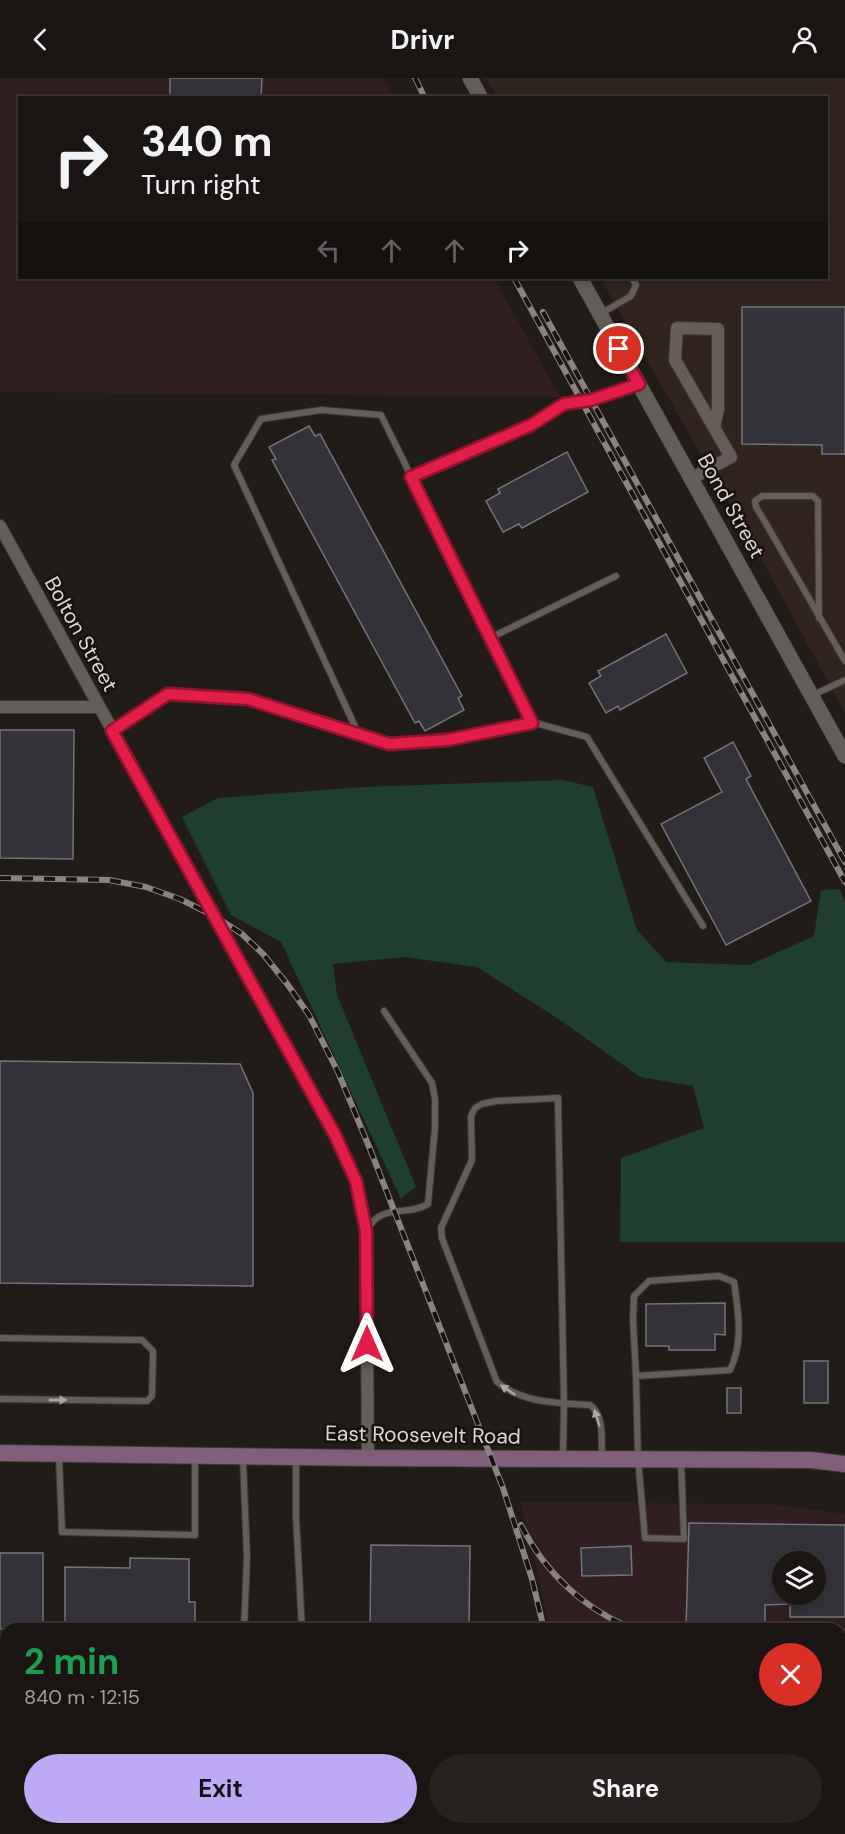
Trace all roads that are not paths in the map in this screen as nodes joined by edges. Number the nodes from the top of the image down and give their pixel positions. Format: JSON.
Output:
{"nodes":[{"id":1,"x":470,"y":78,"type":"edge"},
{"id":2,"x":480,"y":96,"type":"edge"},
{"id":3,"x":581,"y":279,"type":"edge"},
{"id":4,"x":633,"y":279,"type":"edge"},
{"id":5,"x":600,"y":314,"type":"junction"},
{"id":6,"x":639,"y":384,"type":"junction"},
{"id":7,"x":714,"y":428,"type":"junction"},
{"id":8,"x":411,"y":477,"type":"junction"},
{"id":9,"x":692,"y":478,"type":"junction"},
{"id":10,"x":0,"y":526,"type":"edge"},
{"id":11,"x":616,"y":576,"type":"dead end"},
{"id":12,"x":819,"y":618,"type":"junction"},
{"id":13,"x":490,"y":638,"type":"junction"},
{"id":14,"x":845,"y":661,"type":"edge"},
{"id":15,"x":845,"y":680,"type":"edge"},
{"id":16,"x":812,"y":695,"type":"junction"},
{"id":17,"x":0,"y":706,"type":"edge"},
{"id":18,"x":99,"y":707,"type":"junction"},
{"id":19,"x":532,"y":723,"type":"junction"},
{"id":20,"x":112,"y":731,"type":"junction"},
{"id":21,"x":359,"y":735,"type":"junction"},
{"id":22,"x":845,"y":756,"type":"edge"},
{"id":23,"x":703,"y":926,"type":"dead end"},
{"id":24,"x":384,"y":1011,"type":"dead end"},
{"id":25,"x":366,"y":1231,"type":"junction"},
{"id":26,"x":0,"y":1338,"type":"edge"},
{"id":27,"x":636,"y":1376,"type":"junction"},
{"id":28,"x":0,"y":1399,"type":"edge"},
{"id":29,"x":564,"y":1404,"type":"junction"},
{"id":30,"x":0,"y":1453,"type":"edge"},
{"id":31,"x":58,"y":1453,"type":"junction"},
{"id":32,"x":195,"y":1454,"type":"junction"},
{"id":33,"x":243,"y":1455,"type":"junction"},
{"id":34,"x":296,"y":1456,"type":"junction"},
{"id":35,"x":368,"y":1458,"type":"junction"},
{"id":36,"x":563,"y":1459,"type":"junction"},
{"id":37,"x":602,"y":1459,"type":"junction"},
{"id":38,"x":638,"y":1459,"type":"junction"},
{"id":39,"x":681,"y":1459,"type":"junction"},
{"id":40,"x":845,"y":1464,"type":"edge"},
{"id":41,"x":244,"y":1623,"type":"edge"},
{"id":42,"x":302,"y":1623,"type":"edge"}],
"edges":[{"from":1,"to":2,"type":"street"},
{"from":3,"to":5,"type":"street","name":"Bond Street"},
{"from":4,"to":5,"type":"lane"},
{"from":5,"to":6,"type":"street","name":"Bond Street"},
{"from":6,"to":8,"type":"lane"},
{"from":6,"to":9,"type":"street","name":"Bond Street"},
{"from":7,"to":7,"type":"street"},
{"from":7,"to":9,"type":"street"},
{"from":8,"to":13,"type":"lane"},
{"from":8,"to":21,"type":"lane"},
{"from":9,"to":16,"type":"street","name":"Bond Street"},
{"from":10,"to":18,"type":"street","name":"Bolton Street"},
{"from":11,"to":13,"type":"lane"},
{"from":12,"to":12,"type":"lane"},
{"from":12,"to":14,"type":"lane"},
{"from":13,"to":19,"type":"lane"},
{"from":15,"to":16,"type":"lane"},
{"from":16,"to":22,"type":"street","name":"Bond Street"},
{"from":17,"to":18,"type":"street"},
{"from":18,"to":20,"type":"street","name":"Bolton Street"},
{"from":19,"to":21,"type":"lane"},
{"from":19,"to":23,"type":"lane"},
{"from":20,"to":21,"type":"lane"},
{"from":20,"to":25,"type":"street","name":"Bolton Street"},
{"from":24,"to":25,"type":"lane"},
{"from":25,"to":35,"type":"street","name":"Bolton Street"},
{"from":28,"to":26,"type":"lane","one_way":true},
{"from":27,"to":27,"type":"lane"},
{"from":27,"to":38,"type":"lane"},
{"from":29,"to":29,"type":"lane","one_way":true},
{"from":29,"to":36,"type":"lane"},
{"from":37,"to":29,"type":"lane","one_way":true},
{"from":30,"to":31,"type":"main road","name":"East Roosevelt Road"},
{"from":31,"to":32,"type":"main road","name":"East Roosevelt Road"},
{"from":31,"to":32,"type":"lane"},
{"from":32,"to":33,"type":"main road","name":"East Roosevelt Road"},
{"from":33,"to":34,"type":"main road","name":"East Roosevelt Road"},
{"from":33,"to":41,"type":"lane"},
{"from":34,"to":35,"type":"main road","name":"East Roosevelt Road"},
{"from":34,"to":42,"type":"lane"},
{"from":35,"to":36,"type":"main road","name":"East Roosevelt Road"},
{"from":36,"to":37,"type":"main road","name":"East Roosevelt Road"},
{"from":37,"to":38,"type":"main road","name":"East Roosevelt Road"},
{"from":38,"to":39,"type":"main road","name":"East Roosevelt Road"},
{"from":38,"to":39,"type":"lane"},
{"from":39,"to":40,"type":"main road","name":"East Roosevelt Road"}]}
